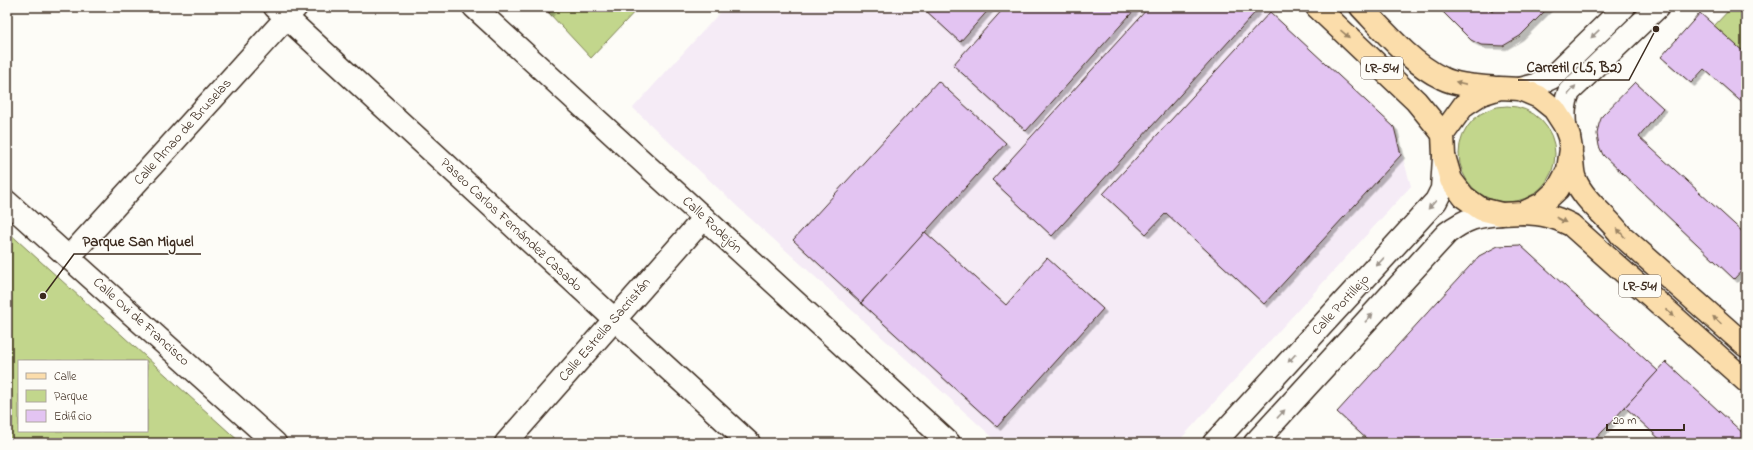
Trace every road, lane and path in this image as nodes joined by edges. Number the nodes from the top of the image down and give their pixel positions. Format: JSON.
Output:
{"nodes":[{"id":1,"x":474,"y":7,"type":"edge"},
{"id":2,"x":1317,"y":7,"type":"edge"},
{"id":3,"x":1360,"y":7,"type":"edge"},
{"id":4,"x":1624,"y":7,"type":"edge"},
{"id":5,"x":1658,"y":7,"type":"edge"},
{"id":6,"x":286,"y":11,"type":"edge"},
{"id":7,"x":1510,"y":89,"type":"junction"},
{"id":8,"x":1565,"y":126,"type":"junction"},
{"id":9,"x":1443,"y":134,"type":"junction"},
{"id":10,"x":1571,"y":148,"type":"junction"},
{"id":11,"x":1444,"y":156,"type":"junction"},
{"id":12,"x":7,"y":202,"type":"edge"},
{"id":13,"x":1523,"y":213,"type":"junction"},
{"id":14,"x":1502,"y":214,"type":"junction"},
{"id":15,"x":704,"y":218,"type":"junction"},
{"id":16,"x":69,"y":257,"type":"junction"},
{"id":17,"x":614,"y":320,"type":"junction"},
{"id":18,"x":1746,"y":346,"type":"edge"},
{"id":19,"x":1746,"y":381,"type":"edge"},
{"id":20,"x":275,"y":443,"type":"edge"},
{"id":21,"x":506,"y":443,"type":"edge"},
{"id":22,"x":749,"y":443,"type":"edge"},
{"id":23,"x":949,"y":443,"type":"edge"},
{"id":24,"x":1214,"y":443,"type":"edge"},
{"id":25,"x":1255,"y":443,"type":"edge"}],
"edges":[{"from":1,"to":15,"type":"street","name":"Calle Rodejón"},
{"from":2,"to":9,"type":"main road","number":"LR-541","one_way":true},
{"from":7,"to":3,"type":"main road","number":"LR-541","one_way":true},
{"from":4,"to":7,"type":"street","one_way":true},
{"from":8,"to":5,"type":"street","one_way":true},
{"from":6,"to":16,"type":"street","name":"Calle Arnao de Bruselas"},
{"from":6,"to":17,"type":"street","name":"Paseo Carlos Fernández Casado"},
{"from":7,"to":8,"type":"main road","number":"LR-541"},
{"from":7,"to":9,"type":"main road"},
{"from":8,"to":10,"type":"main road","number":"LR-541"},
{"from":9,"to":11,"type":"main road","number":"LR-541"},
{"from":10,"to":13,"type":"main road","number":"LR-541"},
{"from":18,"to":10,"type":"main road","number":"LR-541","one_way":true},
{"from":11,"to":14,"type":"main road","number":"LR-541"},
{"from":11,"to":24,"type":"street","name":"Calle Portillejo","one_way":true},
{"from":12,"to":16,"type":"street","name":"Calle Ovi de Francisco"},
{"from":13,"to":14,"type":"main road","number":"LR-541"},
{"from":13,"to":19,"type":"main road","number":"LR-541","one_way":true},
{"from":25,"to":14,"type":"street","name":"Calle Portillejo","one_way":true},
{"from":15,"to":17,"type":"street","name":"Calle Estrella Sacristán"},
{"from":15,"to":23,"type":"street","name":"Calle Rodejón"},
{"from":16,"to":20,"type":"street","name":"Calle Ovi de Francisco"},
{"from":17,"to":21,"type":"street","name":"Calle Estrella Sacristán"},
{"from":17,"to":22,"type":"street","name":"Paseo Carlos Fernández Casado"}]}
